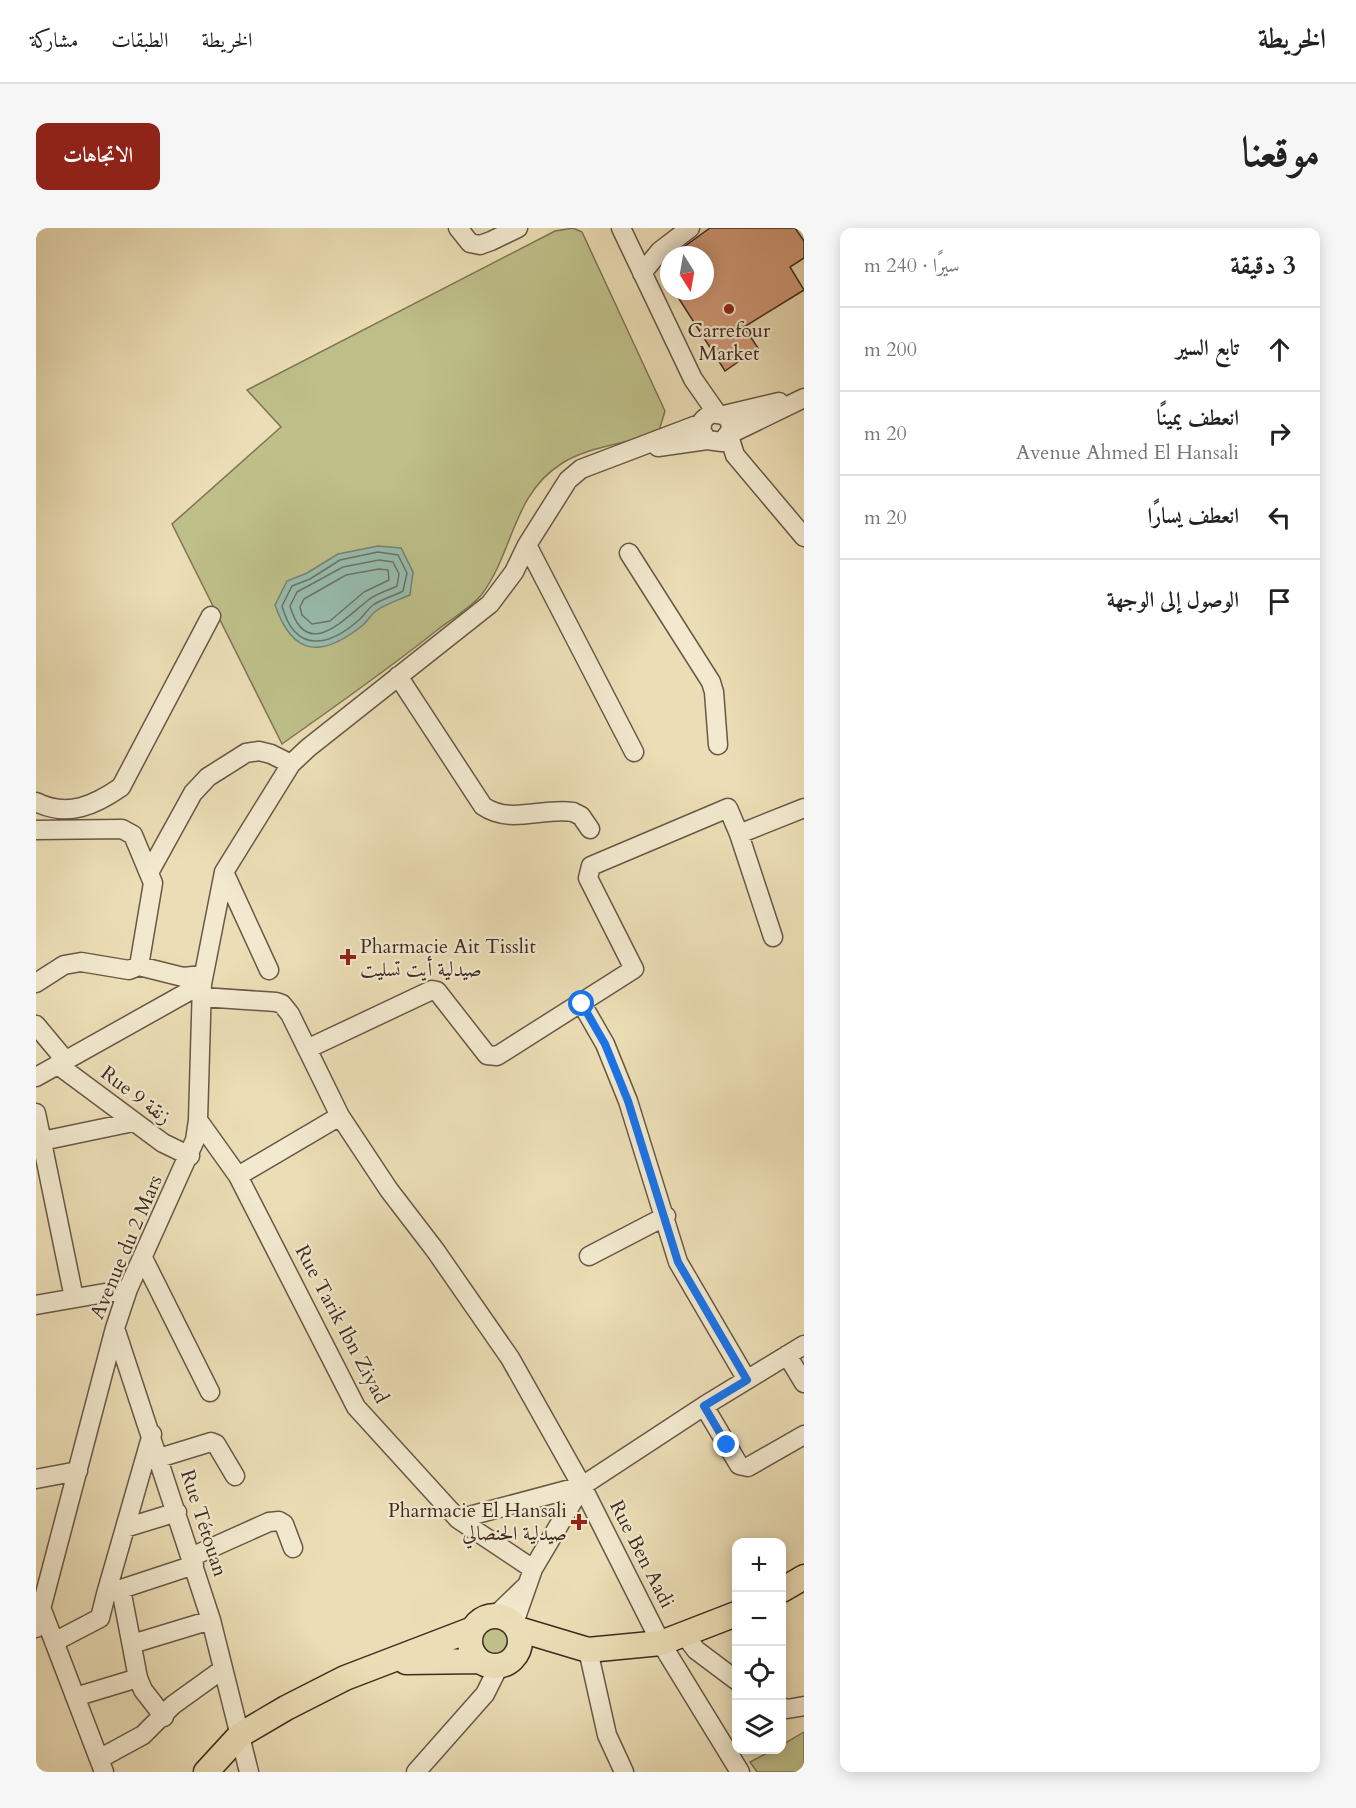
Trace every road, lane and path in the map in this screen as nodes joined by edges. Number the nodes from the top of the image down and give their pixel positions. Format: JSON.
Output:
{"nodes":[{"id":1,"x":458,"y":228,"type":"edge"},
{"id":2,"x":518,"y":228,"type":"edge"},
{"id":3,"x":621,"y":228,"type":"edge"},
{"id":4,"x":690,"y":228,"type":"edge"},
{"id":5,"x":642,"y":273,"type":"junction"},
{"id":6,"x":804,"y":397,"type":"edge"},
{"id":7,"x":716,"y":428,"type":"junction"},
{"id":8,"x":804,"y":537,"type":"edge"},
{"id":9,"x":527,"y":545,"type":"junction"},
{"id":10,"x":629,"y":553,"type":"dead end"},
{"id":11,"x":212,"y":616,"type":"dead end"},
{"id":12,"x":398,"y":676,"type":"junction"},
{"id":13,"x":718,"y":745,"type":"dead end"},
{"id":14,"x":634,"y":752,"type":"dead end"},
{"id":15,"x":291,"y":764,"type":"junction"},
{"id":16,"x":36,"y":802,"type":"edge"},
{"id":17,"x":804,"y":808,"type":"edge"},
{"id":18,"x":590,"y":829,"type":"dead end"},
{"id":19,"x":36,"y":830,"type":"edge"},
{"id":20,"x":739,"y":834,"type":"junction"},
{"id":21,"x":150,"y":871,"type":"junction"},
{"id":22,"x":224,"y":872,"type":"junction"},
{"id":23,"x":773,"y":937,"type":"dead end"},
{"id":24,"x":139,"y":966,"type":"junction"},
{"id":25,"x":269,"y":970,"type":"dead end"},
{"id":26,"x":36,"y":983,"type":"edge"},
{"id":27,"x":202,"y":990,"type":"junction"},
{"id":28,"x":582,"y":1004,"type":"junction"},
{"id":29,"x":36,"y":1026,"type":"edge"},
{"id":30,"x":307,"y":1048,"type":"junction"},
{"id":31,"x":62,"y":1063,"type":"junction"},
{"id":32,"x":36,"y":1077,"type":"edge"},
{"id":33,"x":340,"y":1116,"type":"junction"},
{"id":34,"x":37,"y":1120,"type":"edge"},
{"id":35,"x":198,"y":1120,"type":"junction"},
{"id":36,"x":133,"y":1122,"type":"junction"},
{"id":37,"x":42,"y":1141,"type":"junction"},
{"id":38,"x":190,"y":1156,"type":"junction"},
{"id":39,"x":238,"y":1176,"type":"junction"},
{"id":40,"x":666,"y":1216,"type":"junction"},
{"id":41,"x":589,"y":1256,"type":"dead end"},
{"id":42,"x":143,"y":1258,"type":"junction"},
{"id":43,"x":128,"y":1289,"type":"junction"},
{"id":44,"x":74,"y":1298,"type":"junction"},
{"id":45,"x":36,"y":1305,"type":"edge"},
{"id":46,"x":115,"y":1328,"type":"junction"},
{"id":47,"x":804,"y":1346,"type":"edge"},
{"id":48,"x":787,"y":1355,"type":"junction"},
{"id":49,"x":747,"y":1380,"type":"junction"},
{"id":50,"x":804,"y":1383,"type":"edge"},
{"id":51,"x":210,"y":1392,"type":"dead end"},
{"id":52,"x":704,"y":1406,"type":"junction"},
{"id":53,"x":152,"y":1434,"type":"junction"},
{"id":54,"x":804,"y":1435,"type":"edge"},
{"id":55,"x":159,"y":1458,"type":"junction"},
{"id":56,"x":78,"y":1471,"type":"junction"},
{"id":57,"x":235,"y":1476,"type":"dead end"},
{"id":58,"x":36,"y":1479,"type":"edge"},
{"id":59,"x":582,"y":1486,"type":"junction"},
{"id":60,"x":177,"y":1512,"type":"junction"},
{"id":61,"x":458,"y":1519,"type":"junction"},
{"id":62,"x":125,"y":1528,"type":"junction"},
{"id":63,"x":292,"y":1548,"type":"dead end"},
{"id":64,"x":193,"y":1561,"type":"junction"},
{"id":65,"x":530,"y":1576,"type":"junction"},
{"id":66,"x":804,"y":1576,"type":"edge"},
{"id":67,"x":786,"y":1587,"type":"edge"},
{"id":68,"x":113,"y":1592,"type":"junction"},
{"id":69,"x":39,"y":1611,"type":"edge"},
{"id":70,"x":732,"y":1616,"type":"edge"},
{"id":71,"x":211,"y":1620,"type":"junction"},
{"id":72,"x":509,"y":1622,"type":"junction"},
{"id":73,"x":36,"y":1628,"type":"edge"},
{"id":74,"x":473,"y":1629,"type":"junction"},
{"id":75,"x":684,"y":1634,"type":"junction"},
{"id":76,"x":54,"y":1642,"type":"junction"},
{"id":77,"x":661,"y":1643,"type":"junction"},
{"id":78,"x":132,"y":1644,"type":"junction"},
{"id":79,"x":584,"y":1648,"type":"junction"},
{"id":80,"x":498,"y":1661,"type":"junction"},
{"id":81,"x":392,"y":1662,"type":"junction"},
{"id":82,"x":223,"y":1669,"type":"junction"},
{"id":83,"x":732,"y":1677,"type":"edge"},
{"id":84,"x":138,"y":1678,"type":"junction"},
{"id":85,"x":75,"y":1697,"type":"junction"},
{"id":86,"x":804,"y":1706,"type":"edge"},
{"id":87,"x":786,"y":1709,"type":"edge"},
{"id":88,"x":164,"y":1717,"type":"junction"},
{"id":89,"x":240,"y":1735,"type":"junction"},
{"id":90,"x":607,"y":1735,"type":"junction"},
{"id":91,"x":101,"y":1766,"type":"edge"},
{"id":92,"x":206,"y":1772,"type":"edge"},
{"id":93,"x":249,"y":1772,"type":"edge"},
{"id":94,"x":416,"y":1772,"type":"edge"},
{"id":95,"x":609,"y":1772,"type":"edge"},
{"id":96,"x":624,"y":1772,"type":"edge"},
{"id":97,"x":740,"y":1772,"type":"edge"}],
"edges":[{"from":1,"to":2,"type":"street"},
{"from":3,"to":5,"type":"street"},
{"from":4,"to":5,"type":"street"},
{"from":5,"to":7,"type":"street"},
{"from":6,"to":7,"type":"street"},
{"from":7,"to":8,"type":"street"},
{"from":7,"to":9,"type":"street"},
{"from":9,"to":12,"type":"street"},
{"from":9,"to":14,"type":"street"},
{"from":10,"to":13,"type":"street"},
{"from":11,"to":16,"type":"street"},
{"from":12,"to":15,"type":"street"},
{"from":12,"to":18,"type":"street"},
{"from":15,"to":21,"type":"street"},
{"from":15,"to":22,"type":"street"},
{"from":17,"to":20,"type":"street"},
{"from":19,"to":21,"type":"street"},
{"from":20,"to":23,"type":"street"},
{"from":20,"to":28,"type":"street"},
{"from":21,"to":24,"type":"street"},
{"from":22,"to":25,"type":"street"},
{"from":22,"to":27,"type":"street","name":"Avenue du 2 Mars"},
{"from":24,"to":26,"type":"street"},
{"from":24,"to":27,"type":"street"},
{"from":27,"to":30,"type":"street","name":"Rue Ben Aadi"},
{"from":27,"to":31,"type":"street"},
{"from":27,"to":35,"type":"street","name":"Avenue du 2 Mars"},
{"from":28,"to":30,"type":"street"},
{"from":28,"to":40,"type":"street"},
{"from":29,"to":31,"type":"street","name":"Rue 9 زنقة"},
{"from":30,"to":33,"type":"street","name":"Rue Ben Aadi"},
{"from":31,"to":32,"type":"street"},
{"from":31,"to":36,"type":"street","name":"Rue 9 زنقة"},
{"from":33,"to":39,"type":"street"},
{"from":33,"to":59,"type":"street","name":"Rue Ben Aadi"},
{"from":34,"to":37,"type":"street"},
{"from":35,"to":38,"type":"street","name":"Avenue du 2 Mars"},
{"from":35,"to":39,"type":"street","name":"Rue Tarik Ibn Ziyad"},
{"from":36,"to":37,"type":"street"},
{"from":36,"to":38,"type":"street","name":"Rue 9 زنقة"},
{"from":37,"to":44,"type":"street"},
{"from":38,"to":42,"type":"street","name":"Avenue du 2 Mars"},
{"from":39,"to":61,"type":"street","name":"Rue Tarik Ibn Ziyad"},
{"from":40,"to":41,"type":"street"},
{"from":40,"to":49,"type":"street"},
{"from":42,"to":43,"type":"street","name":"Avenue du 2 Mars"},
{"from":42,"to":51,"type":"street"},
{"from":43,"to":44,"type":"street"},
{"from":43,"to":46,"type":"street","name":"Avenue du 2 Mars"},
{"from":44,"to":45,"type":"street"},
{"from":46,"to":53,"type":"street","name":"Rue Tétouan"},
{"from":46,"to":56,"type":"street","name":"Avenue du 2 Mars"},
{"from":47,"to":48,"type":"street"},
{"from":48,"to":49,"type":"street"},
{"from":48,"to":50,"type":"street"},
{"from":49,"to":52,"type":"street"},
{"from":52,"to":54,"type":"street"},
{"from":52,"to":59,"type":"street"},
{"from":53,"to":55,"type":"street","name":"Rue Tétouan"},
{"from":53,"to":62,"type":"street"},
{"from":55,"to":57,"type":"street"},
{"from":55,"to":60,"type":"street","name":"Rue Tétouan"},
{"from":56,"to":58,"type":"street"},
{"from":56,"to":69,"type":"street","name":"Avenue du 2 Mars"},
{"from":59,"to":61,"type":"street"},
{"from":59,"to":65,"type":"street"},
{"from":59,"to":77,"type":"street","name":"Rue Ben Aadi"},
{"from":60,"to":62,"type":"street"},
{"from":60,"to":64,"type":"street","name":"Rue Tétouan"},
{"from":61,"to":65,"type":"street","name":"Rue Tarik Ibn Ziyad"},
{"from":62,"to":68,"type":"street"},
{"from":63,"to":64,"type":"street"},
{"from":64,"to":68,"type":"street"},
{"from":64,"to":71,"type":"street","name":"Rue Tétouan"},
{"from":65,"to":72,"type":"street"},
{"from":66,"to":67,"type":"main road"},
{"from":68,"to":76,"type":"street"},
{"from":68,"to":78,"type":"street"},
{"from":69,"to":73,"type":"street","name":"Avenue du 2 Mars"},
{"from":69,"to":76,"type":"street"},
{"from":70,"to":75,"type":"main road"},
{"from":71,"to":78,"type":"street"},
{"from":71,"to":82,"type":"street","name":"Rue Tétouan"},
{"from":72,"to":74,"type":"main road"},
{"from":72,"to":79,"type":"main road"},
{"from":72,"to":80,"type":"main road"},
{"from":74,"to":80,"type":"main road"},
{"from":74,"to":81,"type":"main road"},
{"from":75,"to":77,"type":"main road"},
{"from":75,"to":83,"type":"street"},
{"from":76,"to":85,"type":"street"},
{"from":77,"to":79,"type":"main road"},
{"from":77,"to":97,"type":"street","name":"Rue Ben Aadi"},
{"from":78,"to":84,"type":"street"},
{"from":79,"to":80,"type":"main road"},
{"from":79,"to":90,"type":"street"},
{"from":80,"to":81,"type":"main road"},
{"from":80,"to":94,"type":"street"},
{"from":81,"to":89,"type":"main road"},
{"from":82,"to":88,"type":"street"},
{"from":82,"to":89,"type":"street","name":"Rue Tétouan"},
{"from":84,"to":85,"type":"street"},
{"from":84,"to":88,"type":"street"},
{"from":85,"to":91,"type":"street"},
{"from":86,"to":87,"type":"street"},
{"from":88,"to":91,"type":"street"},
{"from":89,"to":92,"type":"main road"},
{"from":89,"to":93,"type":"street","name":"Rue Tétouan"},
{"from":90,"to":95,"type":"street"},
{"from":90,"to":96,"type":"street"}]}
